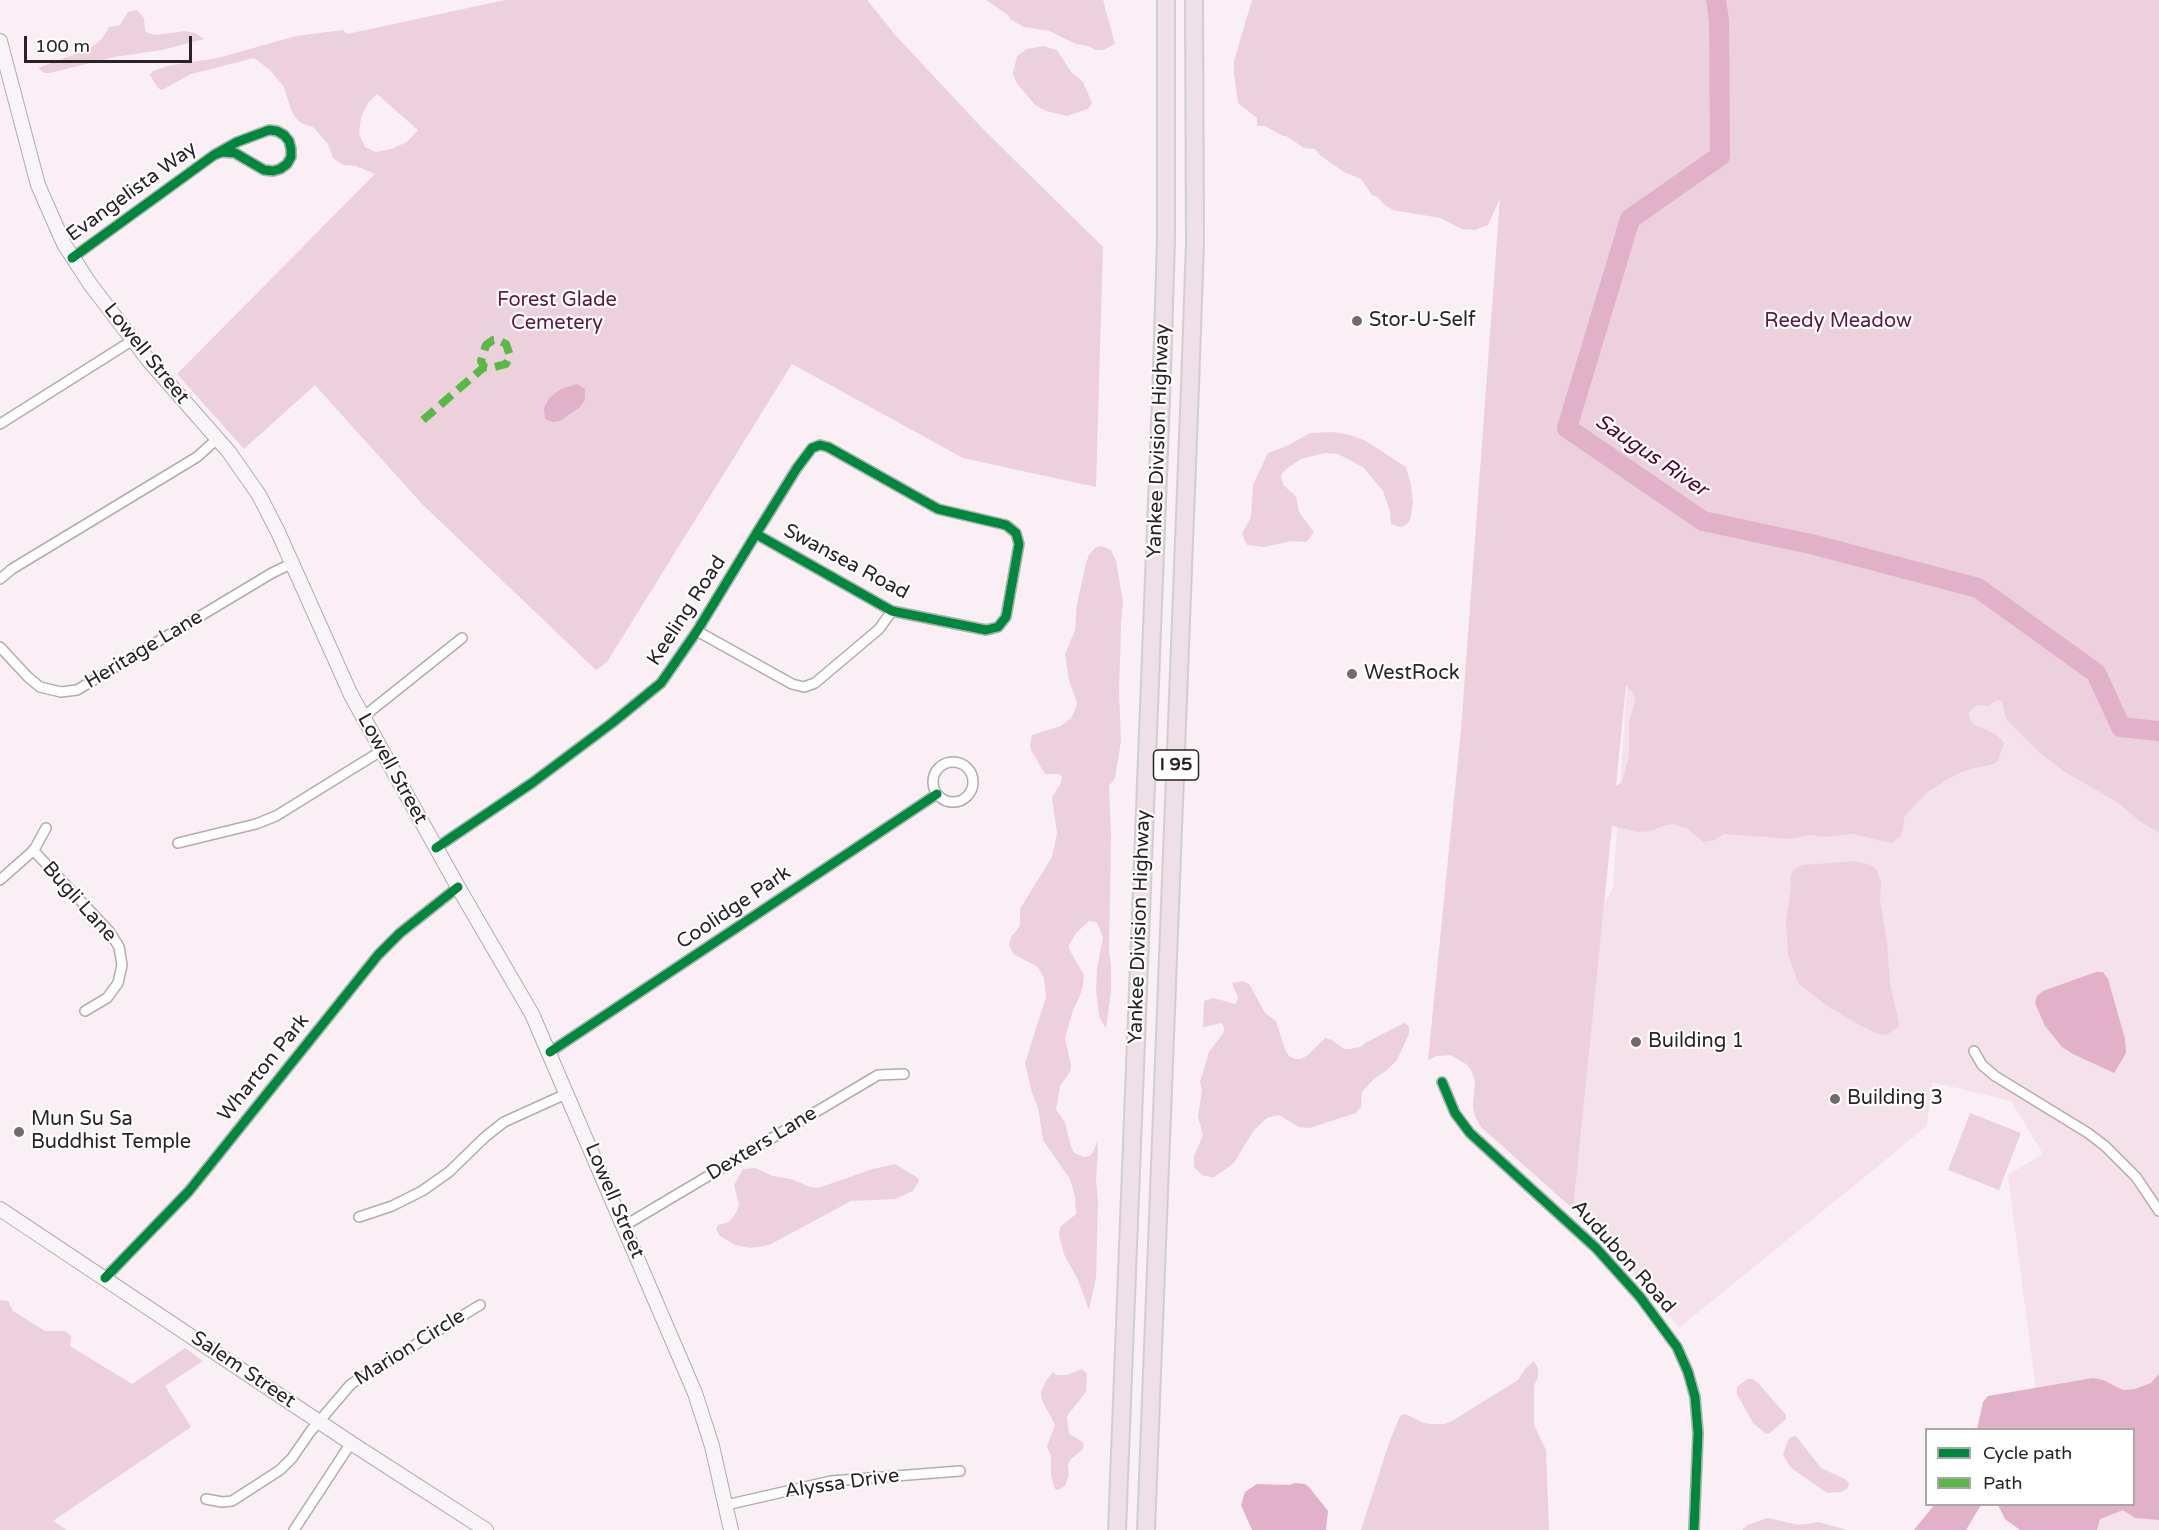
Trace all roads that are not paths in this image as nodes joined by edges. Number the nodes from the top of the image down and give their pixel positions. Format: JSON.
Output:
{"nodes":[{"id":1,"x":1166,"y":0,"type":"edge"},
{"id":2,"x":1194,"y":0,"type":"edge"},
{"id":3,"x":0,"y":41,"type":"edge"},
{"id":4,"x":214,"y":155,"type":"junction"},
{"id":5,"x":72,"y":258,"type":"junction"},
{"id":6,"x":133,"y":340,"type":"junction"},
{"id":7,"x":0,"y":423,"type":"edge"},
{"id":8,"x":217,"y":439,"type":"junction"},
{"id":9,"x":1016,"y":532,"type":"joint"},
{"id":10,"x":756,"y":534,"type":"junction"},
{"id":11,"x":292,"y":563,"type":"junction"},
{"id":12,"x":0,"y":579,"type":"edge"},
{"id":13,"x":892,"y":611,"type":"junction"},
{"id":14,"x":697,"y":631,"type":"junction"},
{"id":15,"x":462,"y":638,"type":"dead end"},
{"id":16,"x":0,"y":647,"type":"edge"},
{"id":17,"x":363,"y":717,"type":"junction"},
{"id":18,"x":381,"y":750,"type":"junction"},
{"id":19,"x":937,"y":794,"type":"junction"},
{"id":20,"x":46,"y":828,"type":"dead end"},
{"id":21,"x":178,"y":843,"type":"dead end"},
{"id":22,"x":436,"y":848,"type":"junction"},
{"id":23,"x":33,"y":850,"type":"junction"},
{"id":24,"x":0,"y":880,"type":"edge"},
{"id":25,"x":458,"y":887,"type":"junction"},
{"id":26,"x":85,"y":1011,"type":"dead end"},
{"id":27,"x":1974,"y":1051,"type":"dead end"},
{"id":28,"x":550,"y":1052,"type":"junction"},
{"id":29,"x":904,"y":1074,"type":"dead end"},
{"id":30,"x":1442,"y":1082,"type":"dead end"},
{"id":31,"x":568,"y":1093,"type":"junction"},
{"id":32,"x":2,"y":1210,"type":"edge"},
{"id":33,"x":2159,"y":1211,"type":"edge"},
{"id":34,"x":359,"y":1217,"type":"dead end"},
{"id":35,"x":624,"y":1226,"type":"junction"},
{"id":36,"x":105,"y":1278,"type":"junction"},
{"id":37,"x":480,"y":1305,"type":"dead end"},
{"id":38,"x":320,"y":1422,"type":"junction"},
{"id":39,"x":351,"y":1443,"type":"junction"},
{"id":40,"x":960,"y":1471,"type":"dead end"},
{"id":41,"x":206,"y":1499,"type":"dead end"},
{"id":42,"x":726,"y":1505,"type":"junction"},
{"id":43,"x":478,"y":1528,"type":"edge"},
{"id":44,"x":294,"y":1530,"type":"edge"},
{"id":45,"x":730,"y":1530,"type":"edge"},
{"id":46,"x":1117,"y":1530,"type":"edge"},
{"id":47,"x":1146,"y":1530,"type":"edge"},
{"id":48,"x":1694,"y":1530,"type":"edge"}],
"edges":[{"from":1,"to":46,"type":"highway","name":"Yankee Division Highway","number":"I 95"},
{"from":2,"to":47,"type":"highway","name":"Yankee Division Highway","number":"I 95"},
{"from":3,"to":5,"type":"main road","name":"Lowell Street"},
{"from":4,"to":4,"type":"street","name":"Evangelista Way"},
{"from":4,"to":5,"type":"street","name":"Evangelista Way"},
{"from":5,"to":6,"type":"main road","name":"Lowell Street"},
{"from":6,"to":7,"type":"street"},
{"from":6,"to":8,"type":"main road","name":"Lowell Street"},
{"from":8,"to":11,"type":"main road","name":"Lowell Street"},
{"from":8,"to":12,"type":"street"},
{"from":9,"to":10,"type":"street","name":"Keeling Road"},
{"from":9,"to":13,"type":"street","name":"Swansea Road"},
{"from":10,"to":13,"type":"street","name":"Swansea Road"},
{"from":10,"to":14,"type":"street","name":"Keeling Road"},
{"from":11,"to":16,"type":"street","name":"Heritage Lane"},
{"from":11,"to":17,"type":"main road","name":"Lowell Street"},
{"from":13,"to":14,"type":"street"},
{"from":14,"to":22,"type":"street","name":"Keeling Road"},
{"from":15,"to":17,"type":"street"},
{"from":17,"to":18,"type":"main road","name":"Lowell Street"},
{"from":18,"to":21,"type":"street"},
{"from":18,"to":22,"type":"main road","name":"Lowell Street"},
{"from":19,"to":19,"type":"street"},
{"from":19,"to":28,"type":"street","name":"Coolidge Park"},
{"from":20,"to":23,"type":"street"},
{"from":22,"to":25,"type":"main road","name":"Lowell Street"},
{"from":23,"to":24,"type":"street"},
{"from":23,"to":26,"type":"street","name":"Bugli Lane"},
{"from":25,"to":28,"type":"main road","name":"Lowell Street"},
{"from":25,"to":36,"type":"street","name":"Wharton Park"},
{"from":27,"to":33,"type":"street"},
{"from":28,"to":31,"type":"main road","name":"Lowell Street"},
{"from":29,"to":35,"type":"street","name":"Dexters Lane"},
{"from":30,"to":48,"type":"street","name":"Audubon Road"},
{"from":31,"to":34,"type":"street"},
{"from":31,"to":35,"type":"main road","name":"Lowell Street"},
{"from":32,"to":36,"type":"main road","name":"Salem Street"},
{"from":35,"to":42,"type":"main road","name":"Lowell Street"},
{"from":36,"to":38,"type":"main road","name":"Salem Street"},
{"from":37,"to":38,"type":"street","name":"Marion Circle"},
{"from":38,"to":39,"type":"main road","name":"Salem Street"},
{"from":38,"to":41,"type":"street","name":"Marion Circle"},
{"from":39,"to":43,"type":"main road","name":"Salem Street"},
{"from":39,"to":44,"type":"street"},
{"from":40,"to":42,"type":"street","name":"Alyssa Drive"},
{"from":42,"to":45,"type":"main road","name":"Lowell Street"}]}
